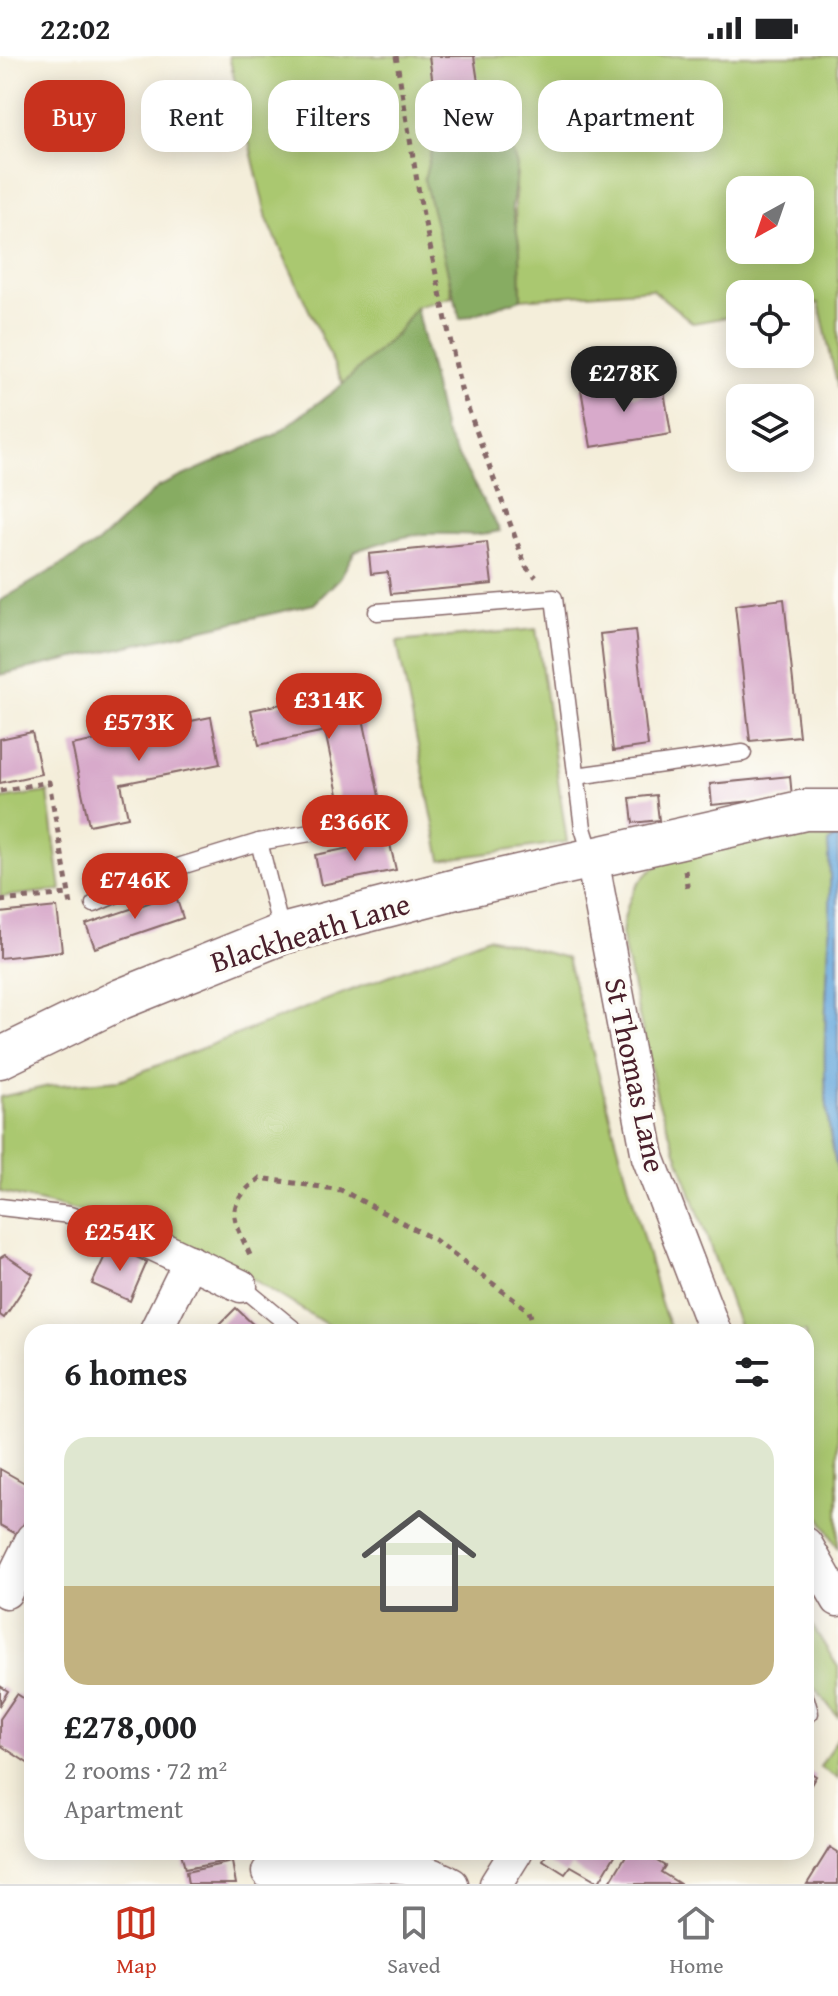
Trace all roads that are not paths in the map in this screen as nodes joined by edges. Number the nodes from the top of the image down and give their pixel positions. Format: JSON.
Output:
{"nodes":[{"id":1,"x":377,"y":612,"type":"dead end"},
{"id":2,"x":743,"y":753,"type":"dead end"},
{"id":3,"x":576,"y":776,"type":"junction"},
{"id":4,"x":838,"y":810,"type":"edge"},
{"id":5,"x":378,"y":821,"type":"dead end"},
{"id":6,"x":259,"y":842,"type":"junction"},
{"id":7,"x":592,"y":858,"type":"junction"},
{"id":8,"x":94,"y":904,"type":"road end"},
{"id":9,"x":282,"y":934,"type":"junction"},
{"id":10,"x":0,"y":1058,"type":"edge"},
{"id":11,"x":0,"y":1207,"type":"edge"},
{"id":12,"x":140,"y":1238,"type":"joint"},
{"id":13,"x":190,"y":1261,"type":"junction"},
{"id":14,"x":241,"y":1286,"type":"joint"},
{"id":15,"x":159,"y":1324,"type":"edge"},
{"id":16,"x":287,"y":1324,"type":"edge"},
{"id":17,"x":712,"y":1324,"type":"edge"},
{"id":18,"x":814,"y":1558,"type":"edge"},
{"id":19,"x":24,"y":1563,"type":"edge"},
{"id":20,"x":13,"y":1596,"type":"edge"},
{"id":21,"x":838,"y":1600,"type":"edge"},
{"id":22,"x":395,"y":1860,"type":"edge"},
{"id":23,"x":412,"y":1860,"type":"edge"},
{"id":24,"x":511,"y":1860,"type":"edge"},
{"id":25,"x":266,"y":1869,"type":"edge"},
{"id":26,"x":452,"y":1884,"type":"edge"},
{"id":27,"x":496,"y":1884,"type":"edge"}],
"edges":[{"from":1,"to":3,"type":"lane"},
{"from":2,"to":3,"type":"lane"},
{"from":3,"to":7,"type":"lane"},
{"from":4,"to":7,"type":"street","name":"Blackheath Lane"},
{"from":5,"to":6,"type":"lane"},
{"from":6,"to":8,"type":"lane"},
{"from":6,"to":9,"type":"lane"},
{"from":7,"to":9,"type":"street","name":"Blackheath Lane"},
{"from":7,"to":17,"type":"street","name":"St Thomas Lane"},
{"from":9,"to":10,"type":"street","name":"Blackheath Lane"},
{"from":11,"to":12,"type":"lane"},
{"from":12,"to":13,"type":"street"},
{"from":13,"to":14,"type":"street"},
{"from":13,"to":15,"type":"street"},
{"from":14,"to":16,"type":"lane"},
{"from":18,"to":21,"type":"street"},
{"from":19,"to":20,"type":"street"},
{"from":22,"to":25,"type":"street"},
{"from":23,"to":26,"type":"street"},
{"from":24,"to":27,"type":"street"}]}
